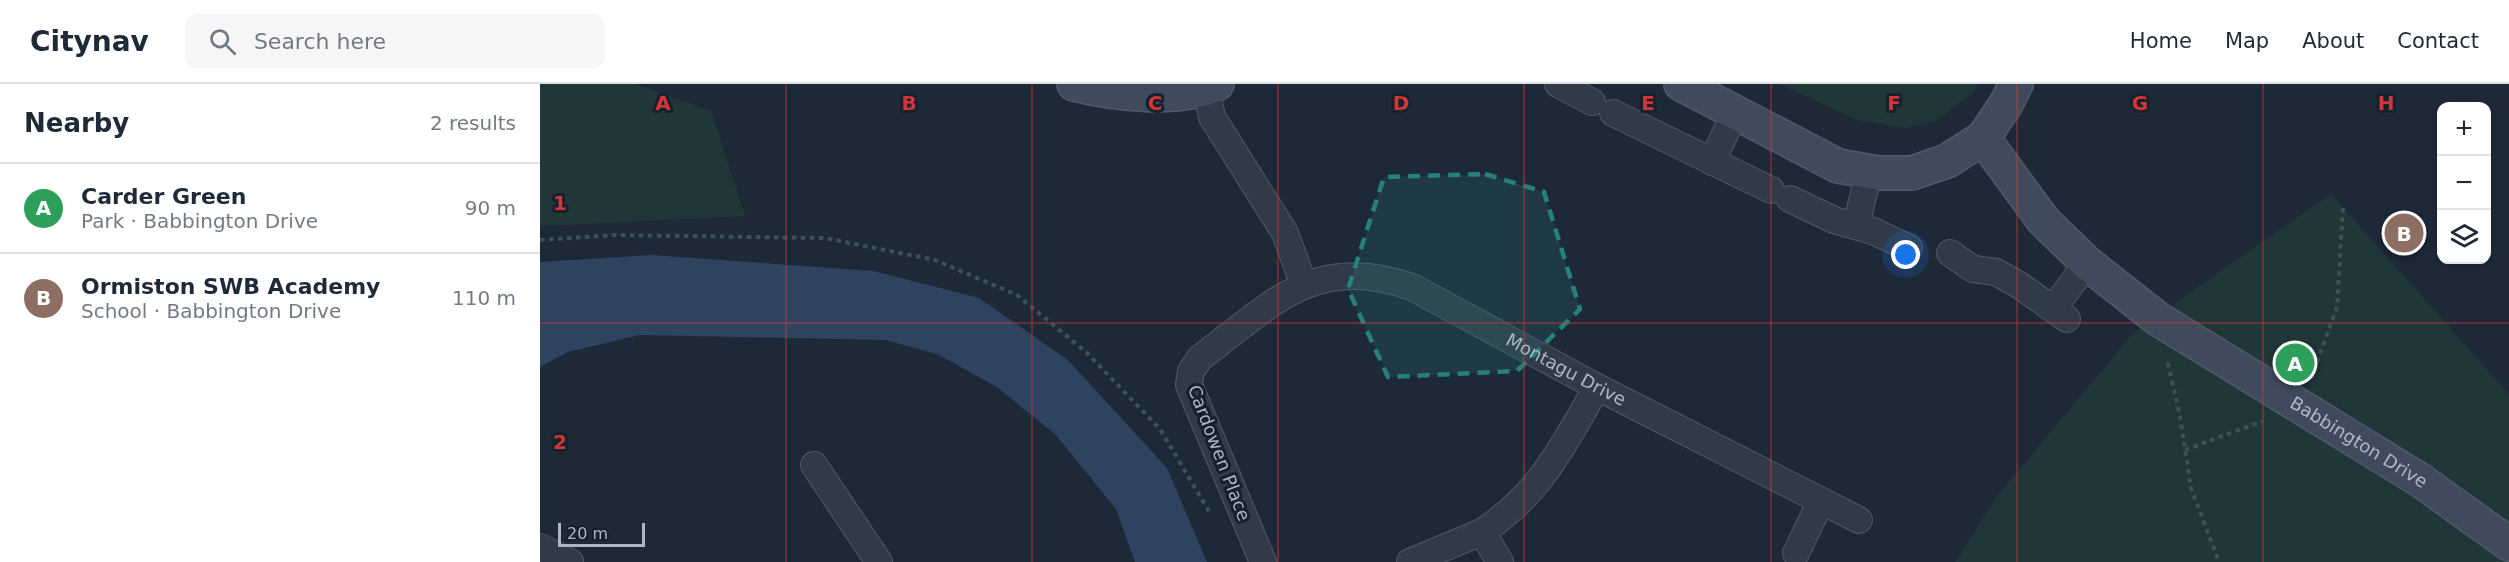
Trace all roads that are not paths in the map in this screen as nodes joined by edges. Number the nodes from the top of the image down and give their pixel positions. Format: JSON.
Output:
{"nodes":[{"id":1,"x":1074,"y":84,"type":"edge"},
{"id":2,"x":1558,"y":84,"type":"edge"},
{"id":3,"x":1681,"y":84,"type":"edge"},
{"id":4,"x":2016,"y":84,"type":"edge"},
{"id":5,"x":1211,"y":87,"type":"edge"},
{"id":6,"x":1724,"y":99,"type":"edge"},
{"id":7,"x":1983,"y":138,"type":"junction"},
{"id":8,"x":1712,"y":162,"type":"junction"},
{"id":9,"x":1869,"y":172,"type":"junction"},
{"id":10,"x":1856,"y":226,"type":"junction"},
{"id":11,"x":1909,"y":248,"type":"dead end"},
{"id":12,"x":1950,"y":253,"type":"dead end"},
{"id":13,"x":2087,"y":263,"type":"junction"},
{"id":14,"x":1304,"y":285,"type":"junction"},
{"id":15,"x":1240,"y":327,"type":"joint"},
{"id":16,"x":1597,"y":387,"type":"junction"},
{"id":17,"x":814,"y":465,"type":"dead end"},
{"id":18,"x":1821,"y":501,"type":"junction"},
{"id":19,"x":1859,"y":520,"type":"dead end"},
{"id":20,"x":1482,"y":532,"type":"junction"},
{"id":21,"x":2509,"y":544,"type":"edge"},
{"id":22,"x":1796,"y":553,"type":"dead end"},
{"id":23,"x":879,"y":562,"type":"edge"},
{"id":24,"x":1263,"y":562,"type":"edge"},
{"id":25,"x":1410,"y":562,"type":"edge"},
{"id":26,"x":1500,"y":562,"type":"edge"}],
"edges":[{"from":1,"to":5,"type":"street"},
{"from":2,"to":8,"type":"street"},
{"from":3,"to":6,"type":"street"},
{"from":4,"to":7,"type":"street"},
{"from":5,"to":14,"type":"street"},
{"from":6,"to":8,"type":"street"},
{"from":6,"to":9,"type":"street"},
{"from":7,"to":9,"type":"street"},
{"from":7,"to":13,"type":"street","name":"Babbington Drive"},
{"from":8,"to":10,"type":"street"},
{"from":9,"to":10,"type":"street"},
{"from":10,"to":11,"type":"street"},
{"from":12,"to":13,"type":"street"},
{"from":13,"to":21,"type":"street","name":"Babbington Drive"},
{"from":14,"to":15,"type":"street","name":"Montagu Drive"},
{"from":14,"to":16,"type":"street","name":"Montagu Drive"},
{"from":15,"to":24,"type":"street","name":"Cardowen Place"},
{"from":16,"to":18,"type":"street","name":"Montagu Drive"},
{"from":16,"to":20,"type":"street"},
{"from":17,"to":23,"type":"street"},
{"from":18,"to":19,"type":"street","name":"Montagu Drive"},
{"from":18,"to":22,"type":"street"},
{"from":20,"to":25,"type":"street"},
{"from":20,"to":26,"type":"street"}]}
